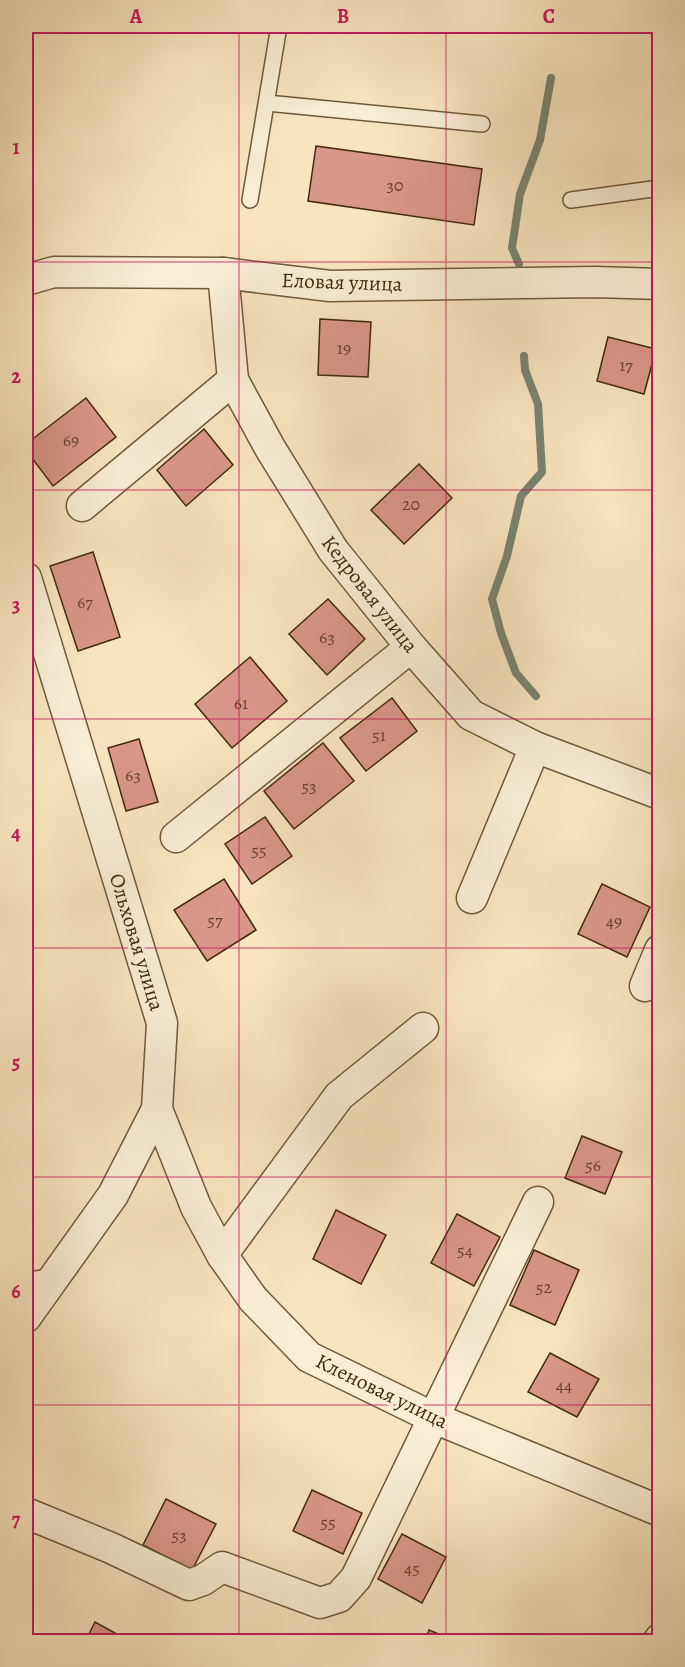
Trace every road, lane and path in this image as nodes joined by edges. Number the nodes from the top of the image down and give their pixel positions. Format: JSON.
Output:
{"nodes":[{"id":1,"x":279,"y":26,"type":"edge"},
{"id":2,"x":267,"y":103,"type":"junction"},
{"id":3,"x":482,"y":124,"type":"dead end"},
{"id":4,"x":660,"y":188,"type":"edge"},
{"id":5,"x":250,"y":200,"type":"dead end"},
{"id":6,"x":571,"y":200,"type":"dead end"},
{"id":7,"x":224,"y":273,"type":"junction"},
{"id":8,"x":26,"y":280,"type":"edge"},
{"id":9,"x":660,"y":284,"type":"edge"},
{"id":10,"x":233,"y":380,"type":"junction"},
{"id":11,"x":82,"y":506,"type":"dead end"},
{"id":12,"x":26,"y":578,"type":"edge"},
{"id":13,"x":411,"y":647,"type":"junction"},
{"id":14,"x":535,"y":747,"type":"junction"},
{"id":15,"x":660,"y":794,"type":"edge"},
{"id":16,"x":176,"y":837,"type":"dead end"},
{"id":17,"x":472,"y":898,"type":"dead end"},
{"id":18,"x":660,"y":950,"type":"edge"},
{"id":19,"x":645,"y":986,"type":"dead end"},
{"id":20,"x":423,"y":1028,"type":"dead end"},
{"id":21,"x":157,"y":1109,"type":"junction"},
{"id":22,"x":538,"y":1202,"type":"dead end"},
{"id":23,"x":222,"y":1255,"type":"junction"},
{"id":24,"x":39,"y":1279,"type":"edge"},
{"id":25,"x":26,"y":1317,"type":"edge"},
{"id":26,"x":434,"y":1418,"type":"junction"},
{"id":27,"x":660,"y":1511,"type":"edge"},
{"id":28,"x":26,"y":1513,"type":"edge"}],
"edges":[{"from":1,"to":2,"type":"lane"},
{"from":2,"to":3,"type":"lane"},
{"from":2,"to":5,"type":"lane"},
{"from":4,"to":6,"type":"lane"},
{"from":7,"to":8,"type":"street","name":"Еловая улица"},
{"from":7,"to":9,"type":"street","name":"Еловая улица"},
{"from":7,"to":10,"type":"street","name":"Кедровая улица"},
{"from":10,"to":11,"type":"street"},
{"from":10,"to":13,"type":"street","name":"Кедровая улица"},
{"from":12,"to":21,"type":"street","name":"Ольховая улица"},
{"from":13,"to":14,"type":"street","name":"Кедровая улица"},
{"from":13,"to":16,"type":"street"},
{"from":14,"to":15,"type":"street","name":"Кедровая улица"},
{"from":14,"to":17,"type":"street"},
{"from":18,"to":19,"type":"street"},
{"from":20,"to":23,"type":"street"},
{"from":21,"to":23,"type":"street","name":"Кленовая улица"},
{"from":21,"to":24,"type":"street","name":"Ольховая улица"},
{"from":22,"to":26,"type":"street"},
{"from":23,"to":26,"type":"street","name":"Кленовая улица"},
{"from":24,"to":25,"type":"street","name":"Ольховая улица"},
{"from":26,"to":27,"type":"street","name":"Кленовая улица"},
{"from":26,"to":28,"type":"street"}]}
